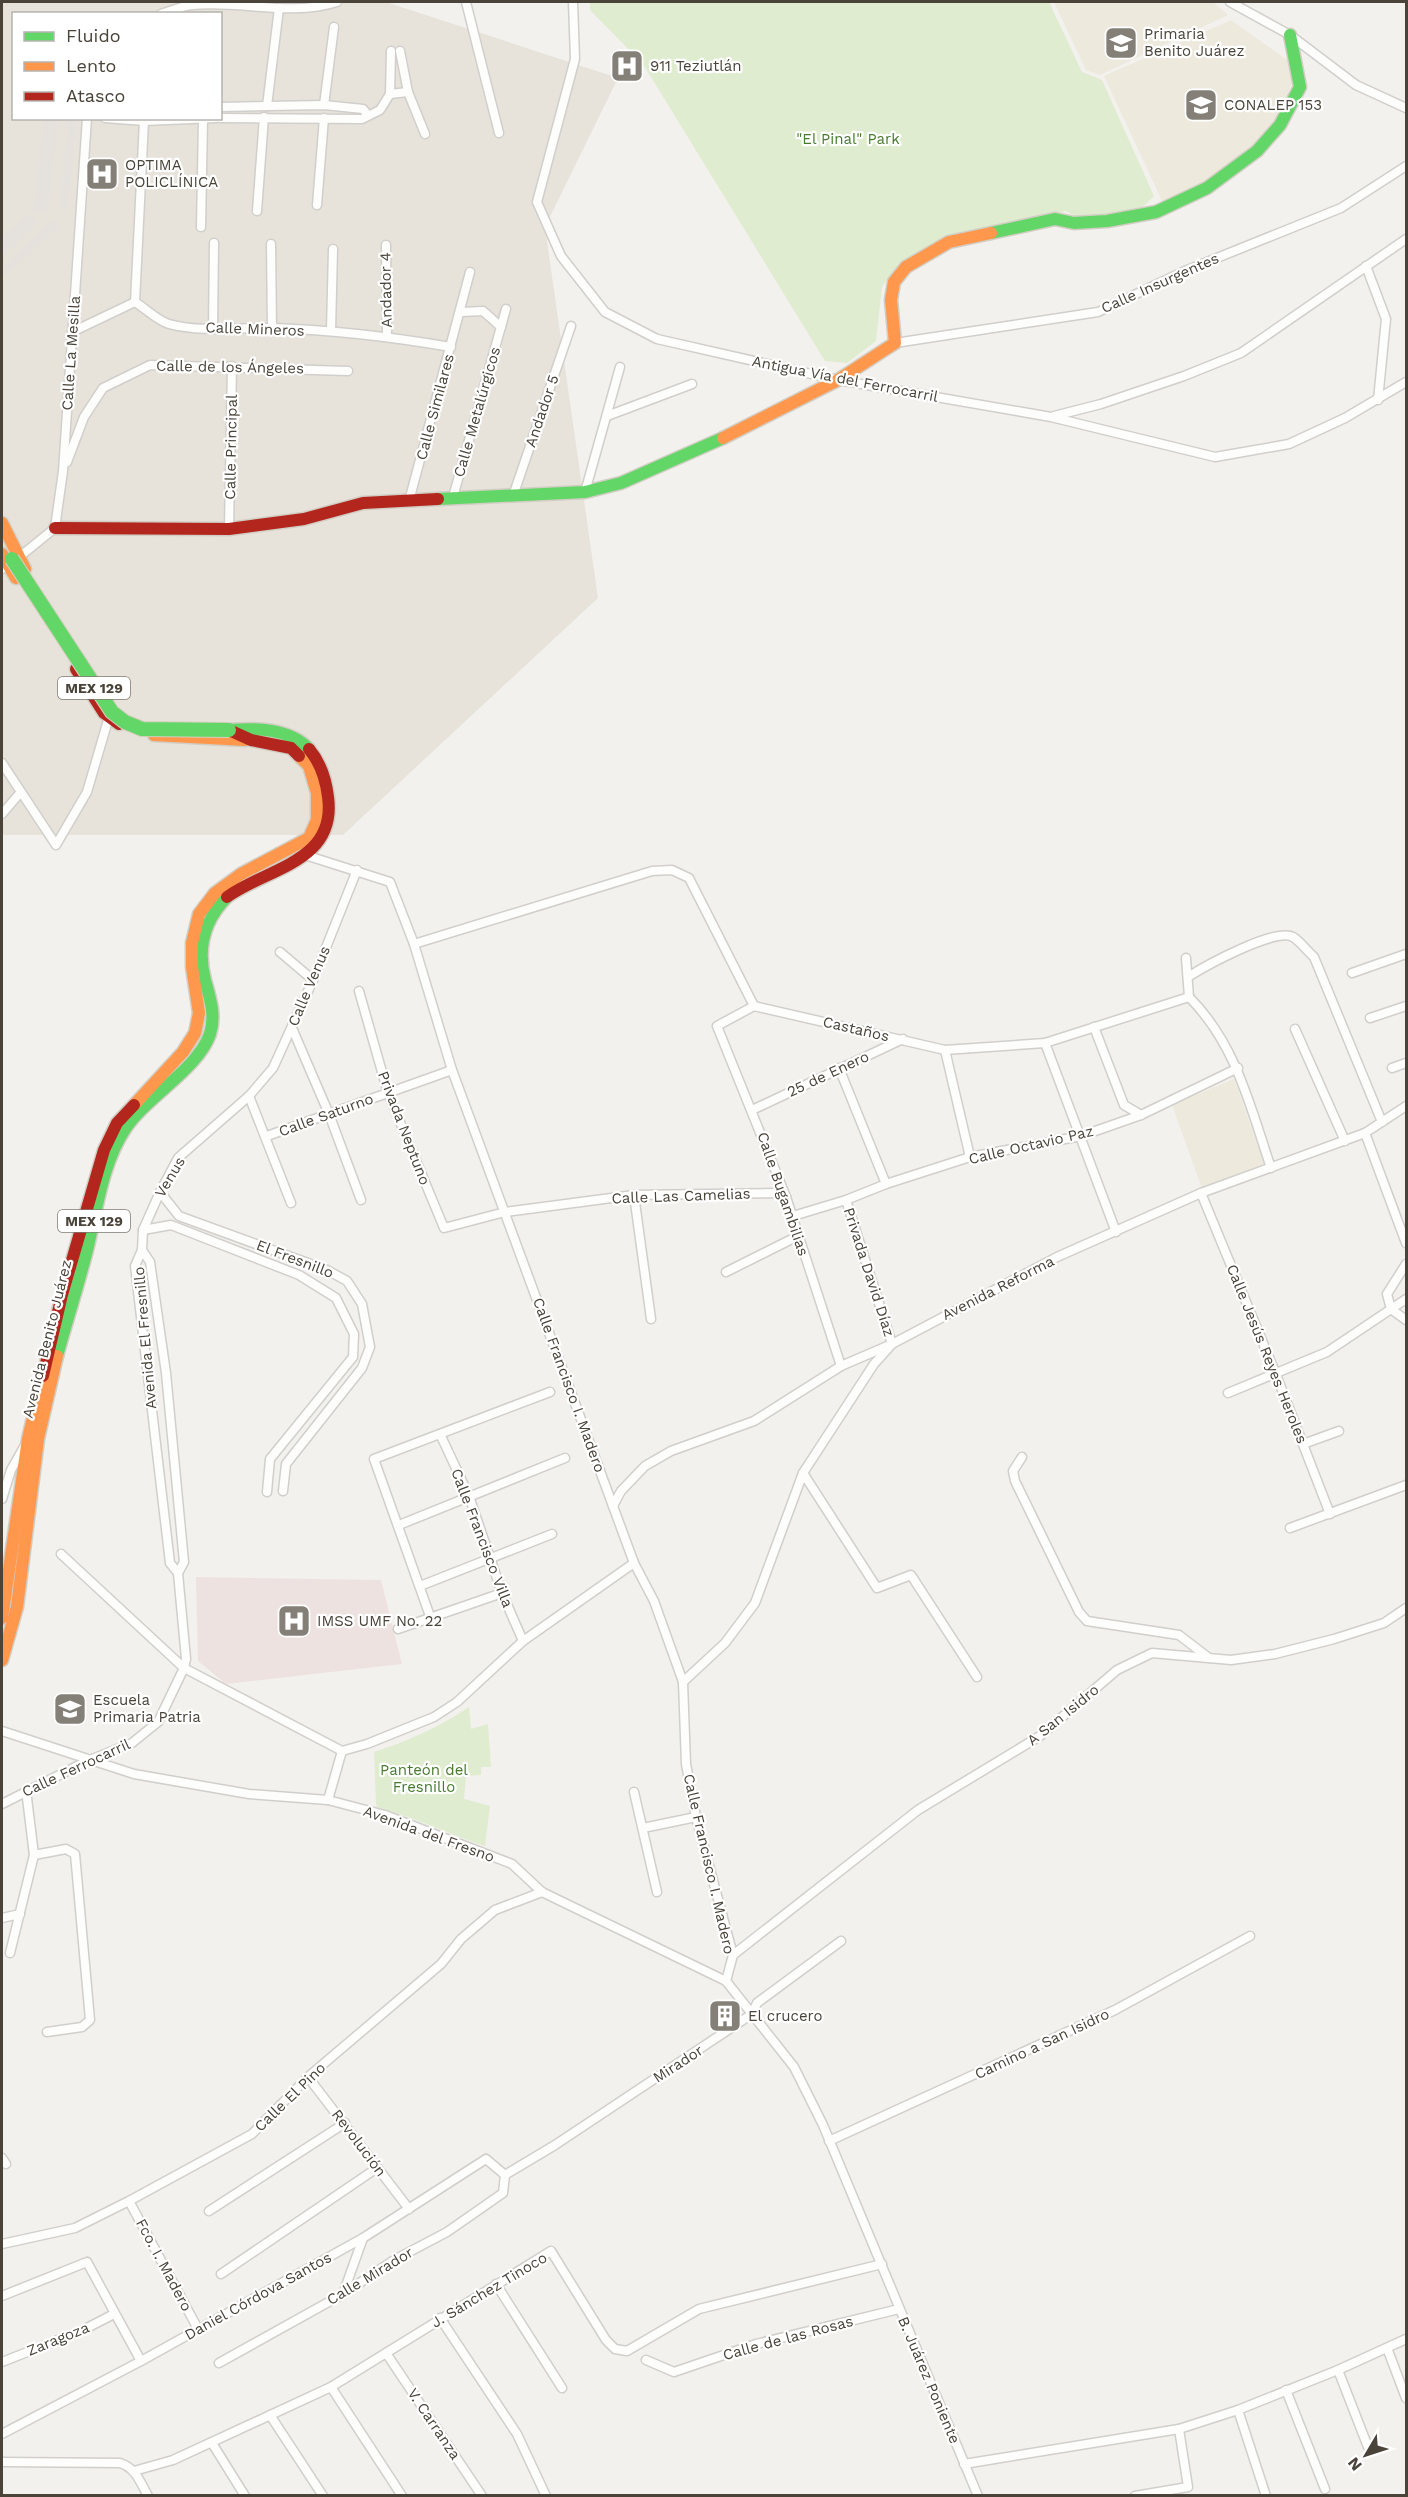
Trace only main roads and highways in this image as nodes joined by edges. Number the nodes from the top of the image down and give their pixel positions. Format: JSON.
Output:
{"nodes":[{"id":1,"x":1290,"y":35,"type":"road end"},
{"id":2,"x":2,"y":523,"type":"edge"},
{"id":3,"x":55,"y":528,"type":"road end"},
{"id":4,"x":2,"y":538,"type":"edge"},
{"id":5,"x":7,"y":562,"type":"edge"},
{"id":6,"x":251,"y":734,"type":"junction"},
{"id":7,"x":298,"y":851,"type":"junction"},
{"id":8,"x":2,"y":1618,"type":"edge"},
{"id":9,"x":2,"y":1660,"type":"edge"}],
"edges":[{"from":1,"to":3,"type":"main road"},
{"from":2,"to":5,"type":"main road","number":"MEX 129"},
{"from":4,"to":6,"type":"main road","name":"Avenida Benito Juárez","number":"MEX 129","bridge":true},
{"from":5,"to":6,"type":"main road","number":"MEX 129"},
{"from":5,"to":6,"type":"main road","number":"MEX 129"},
{"from":6,"to":7,"type":"main road","name":"Avenida Benito Juárez","number":"MEX 129"},
{"from":7,"to":8,"type":"main road","name":"Avenida Benito Juárez","number":"MEX 129"},
{"from":7,"to":9,"type":"main road","name":"Avenida Benito Juárez","number":"MEX 129"}]}
